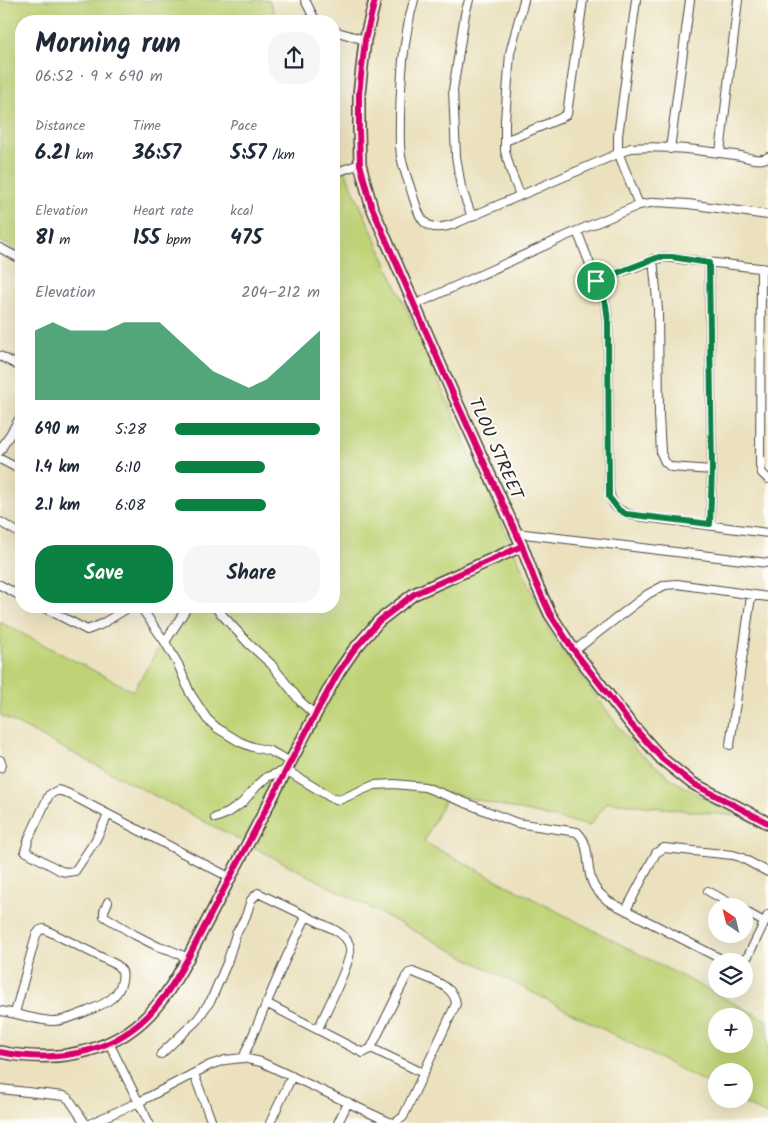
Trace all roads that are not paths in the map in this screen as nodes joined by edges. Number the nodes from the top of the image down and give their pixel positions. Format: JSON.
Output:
{"nodes":[{"id":1,"x":305,"y":0,"type":"edge"},
{"id":2,"x":375,"y":0,"type":"edge"},
{"id":3,"x":414,"y":0,"type":"edge"},
{"id":4,"x":468,"y":0,"type":"edge"},
{"id":5,"x":524,"y":0,"type":"edge"},
{"id":6,"x":583,"y":0,"type":"edge"},
{"id":7,"x":636,"y":0,"type":"edge"},
{"id":8,"x":690,"y":0,"type":"edge"},
{"id":9,"x":738,"y":0,"type":"edge"},
{"id":10,"x":312,"y":15,"type":"edge"},
{"id":11,"x":340,"y":33,"type":"edge"},
{"id":12,"x":365,"y":40,"type":"junction"},
{"id":13,"x":505,"y":141,"type":"junction"},
{"id":14,"x":670,"y":149,"type":"junction"},
{"id":15,"x":618,"y":152,"type":"junction"},
{"id":16,"x":720,"y":153,"type":"junction"},
{"id":17,"x":768,"y":156,"type":"edge"},
{"id":18,"x":360,"y":164,"type":"junction"},
{"id":19,"x":340,"y":171,"type":"edge"},
{"id":20,"x":520,"y":195,"type":"junction"},
{"id":21,"x":640,"y":205,"type":"junction"},
{"id":22,"x":768,"y":216,"type":"edge"},
{"id":23,"x":472,"y":217,"type":"junction"},
{"id":24,"x":577,"y":231,"type":"junction"},
{"id":25,"x":0,"y":248,"type":"edge"},
{"id":26,"x":15,"y":256,"type":"edge"},
{"id":27,"x":654,"y":259,"type":"junction"},
{"id":28,"x":709,"y":263,"type":"junction"},
{"id":29,"x":765,"y":269,"type":"edge"},
{"id":30,"x":596,"y":281,"type":"junction"},
{"id":31,"x":414,"y":305,"type":"junction"},
{"id":32,"x":0,"y":356,"type":"edge"},
{"id":33,"x":15,"y":364,"type":"edge"},
{"id":34,"x":15,"y":426,"type":"edge"},
{"id":35,"x":0,"y":451,"type":"edge"},
{"id":36,"x":0,"y":460,"type":"edge"},
{"id":37,"x":15,"y":467,"type":"edge"},
{"id":38,"x":712,"y":470,"type":"junction"},
{"id":39,"x":768,"y":479,"type":"edge"},
{"id":40,"x":0,"y":522,"type":"edge"},
{"id":41,"x":710,"y":524,"type":"junction"},
{"id":42,"x":15,"y":531,"type":"edge"},
{"id":43,"x":768,"y":532,"type":"edge"},
{"id":44,"x":516,"y":533,"type":"junction"},
{"id":45,"x":522,"y":546,"type":"junction"},
{"id":46,"x":768,"y":563,"type":"edge"},
{"id":47,"x":0,"y":584,"type":"edge"},
{"id":48,"x":15,"y":593,"type":"edge"},
{"id":49,"x":751,"y":596,"type":"junction"},
{"id":50,"x":768,"y":597,"type":"edge"},
{"id":51,"x":54,"y":613,"type":"edge"},
{"id":52,"x":120,"y":613,"type":"edge"},
{"id":53,"x":145,"y":613,"type":"edge"},
{"id":54,"x":184,"y":613,"type":"edge"},
{"id":55,"x":220,"y":613,"type":"edge"},
{"id":56,"x":165,"y":642,"type":"junction"},
{"id":57,"x":574,"y":650,"type":"junction"},
{"id":58,"x":315,"y":715,"type":"junction"},
{"id":59,"x":730,"y":745,"type":"dead end"},
{"id":60,"x":0,"y":760,"type":"edge"},
{"id":61,"x":288,"y":766,"type":"junction"},
{"id":62,"x":0,"y":768,"type":"edge"},
{"id":63,"x":108,"y":815,"type":"junction"},
{"id":64,"x":215,"y":818,"type":"dead end"},
{"id":65,"x":768,"y":823,"type":"edge"},
{"id":66,"x":768,"y":872,"type":"edge"},
{"id":67,"x":231,"y":878,"type":"junction"},
{"id":68,"x":708,"y":892,"type":"dead end"},
{"id":69,"x":720,"y":898,"type":"edge"},
{"id":70,"x":108,"y":902,"type":"dead end"},
{"id":71,"x":626,"y":910,"type":"junction"},
{"id":72,"x":753,"y":914,"type":"edge"},
{"id":73,"x":306,"y":917,"type":"junction"},
{"id":74,"x":766,"y":918,"type":"edge"},
{"id":75,"x":709,"y":953,"type":"edge"},
{"id":76,"x":748,"y":953,"type":"edge"},
{"id":77,"x":188,"y":958,"type":"junction"},
{"id":78,"x":266,"y":1003,"type":"junction"},
{"id":79,"x":0,"y":1011,"type":"edge"},
{"id":80,"x":15,"y":1013,"type":"junction"},
{"id":81,"x":318,"y":1028,"type":"junction"},
{"id":82,"x":109,"y":1043,"type":"junction"},
{"id":83,"x":371,"y":1048,"type":"junction"},
{"id":84,"x":0,"y":1052,"type":"edge"},
{"id":85,"x":161,"y":1054,"type":"dead end"},
{"id":86,"x":243,"y":1058,"type":"junction"},
{"id":87,"x":194,"y":1074,"type":"junction"},
{"id":88,"x":423,"y":1074,"type":"junction"},
{"id":89,"x":292,"y":1076,"type":"junction"},
{"id":90,"x":0,"y":1089,"type":"edge"},
{"id":91,"x":139,"y":1102,"type":"junction"},
{"id":92,"x":348,"y":1102,"type":"junction"},
{"id":93,"x":85,"y":1123,"type":"edge"},
{"id":94,"x":91,"y":1123,"type":"edge"},
{"id":95,"x":149,"y":1123,"type":"edge"},
{"id":96,"x":212,"y":1123,"type":"edge"},
{"id":97,"x":270,"y":1123,"type":"edge"},
{"id":98,"x":338,"y":1123,"type":"edge"}],
"edges":[{"from":1,"to":10,"type":"street"},
{"from":2,"to":12,"type":"street","name":"TLOU STREET"},
{"from":3,"to":23,"type":"street"},
{"from":4,"to":23,"type":"street"},
{"from":5,"to":13,"type":"street"},
{"from":6,"to":13,"type":"street"},
{"from":7,"to":15,"type":"street"},
{"from":8,"to":14,"type":"street"},
{"from":9,"to":16,"type":"street"},
{"from":11,"to":12,"type":"street"},
{"from":12,"to":18,"type":"street","name":"TLOU STREET"},
{"from":13,"to":20,"type":"street"},
{"from":14,"to":15,"type":"street"},
{"from":14,"to":16,"type":"street"},
{"from":15,"to":20,"type":"street"},
{"from":15,"to":21,"type":"street"},
{"from":16,"to":17,"type":"street"},
{"from":18,"to":19,"type":"street"},
{"from":18,"to":31,"type":"street","name":"TLOU STREET"},
{"from":20,"to":23,"type":"street"},
{"from":21,"to":22,"type":"street"},
{"from":21,"to":24,"type":"street"},
{"from":24,"to":30,"type":"street"},
{"from":24,"to":31,"type":"street"},
{"from":25,"to":26,"type":"street"},
{"from":27,"to":28,"type":"street"},
{"from":27,"to":30,"type":"street"},
{"from":27,"to":38,"type":"street"},
{"from":28,"to":29,"type":"street"},
{"from":28,"to":38,"type":"street"},
{"from":29,"to":39,"type":"street"},
{"from":30,"to":41,"type":"street"},
{"from":31,"to":44,"type":"street","name":"TLOU STREET"},
{"from":32,"to":33,"type":"street"},
{"from":34,"to":35,"type":"street"},
{"from":36,"to":37,"type":"street"},
{"from":38,"to":41,"type":"street"},
{"from":40,"to":42,"type":"street"},
{"from":41,"to":43,"type":"street"},
{"from":44,"to":45,"type":"street","name":"TLOU STREET"},
{"from":44,"to":46,"type":"street"},
{"from":45,"to":57,"type":"street","name":"TLOU STREET"},
{"from":45,"to":58,"type":"street"},
{"from":47,"to":48,"type":"street"},
{"from":49,"to":50,"type":"street"},
{"from":49,"to":57,"type":"street"},
{"from":49,"to":59,"type":"street"},
{"from":51,"to":52,"type":"street"},
{"from":53,"to":56,"type":"street"},
{"from":54,"to":56,"type":"street"},
{"from":55,"to":58,"type":"street"},
{"from":56,"to":61,"type":"street"},
{"from":57,"to":65,"type":"street","name":"TLOU STREET"},
{"from":58,"to":61,"type":"street"},
{"from":60,"to":62,"type":"street"},
{"from":61,"to":64,"type":"street"},
{"from":61,"to":67,"type":"street"},
{"from":61,"to":71,"type":"street"},
{"from":63,"to":63,"type":"street"},
{"from":63,"to":67,"type":"street"},
{"from":66,"to":71,"type":"street"},
{"from":67,"to":77,"type":"street"},
{"from":68,"to":69,"type":"street"},
{"from":70,"to":77,"type":"street"},
{"from":71,"to":75,"type":"street"},
{"from":72,"to":74,"type":"street"},
{"from":73,"to":78,"type":"street"},
{"from":73,"to":81,"type":"street"},
{"from":73,"to":85,"type":"street"},
{"from":74,"to":76,"type":"street"},
{"from":77,"to":82,"type":"street"},
{"from":78,"to":81,"type":"street"},
{"from":78,"to":86,"type":"street"},
{"from":79,"to":80,"type":"street"},
{"from":80,"to":80,"type":"street"},
{"from":81,"to":83,"type":"street"},
{"from":82,"to":84,"type":"street"},
{"from":82,"to":91,"type":"street"},
{"from":83,"to":88,"type":"street"},
{"from":83,"to":88,"type":"street"},
{"from":86,"to":87,"type":"street"},
{"from":86,"to":89,"type":"street"},
{"from":87,"to":91,"type":"street"},
{"from":87,"to":96,"type":"street"},
{"from":88,"to":92,"type":"street"},
{"from":89,"to":92,"type":"street"},
{"from":89,"to":97,"type":"street"},
{"from":90,"to":93,"type":"street"},
{"from":91,"to":94,"type":"street"},
{"from":91,"to":95,"type":"street"},
{"from":92,"to":98,"type":"street"}]}
